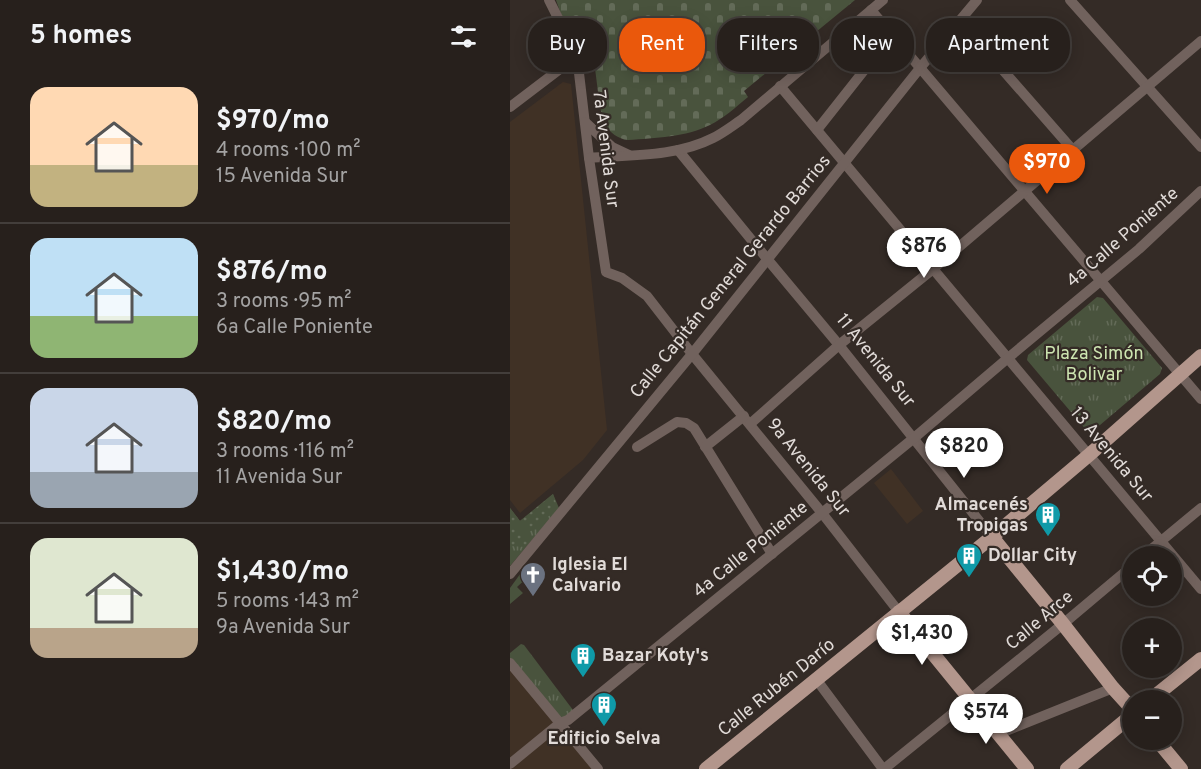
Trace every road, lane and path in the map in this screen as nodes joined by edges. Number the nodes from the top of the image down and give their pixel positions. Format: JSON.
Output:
{"nodes":[{"id":1,"x":549,"y":0,"type":"edge"},
{"id":2,"x":883,"y":0,"type":"edge"},
{"id":3,"x":977,"y":0,"type":"edge"},
{"id":4,"x":1070,"y":0,"type":"edge"},
{"id":5,"x":870,"y":10,"type":"junction"},
{"id":6,"x":558,"y":18,"type":"edge"},
{"id":7,"x":877,"y":18,"type":"edge"},
{"id":8,"x":962,"y":18,"type":"edge"},
{"id":9,"x":1201,"y":41,"type":"edge"},
{"id":10,"x":914,"y":61,"type":"edge"},
{"id":11,"x":926,"y":61,"type":"edge"},
{"id":12,"x":920,"y":68,"type":"junction"},
{"id":13,"x":556,"y":72,"type":"edge"},
{"id":14,"x":579,"y":72,"type":"edge"},
{"id":15,"x":863,"y":72,"type":"edge"},
{"id":16,"x":1005,"y":72,"type":"edge"},
{"id":17,"x":780,"y":86,"type":"junction"},
{"id":18,"x":1148,"y":87,"type":"junction"},
{"id":19,"x":510,"y":107,"type":"edge"},
{"id":20,"x":585,"y":122,"type":"junction"},
{"id":21,"x":817,"y":130,"type":"junction"},
{"id":22,"x":1201,"y":147,"type":"edge"},
{"id":23,"x":1072,"y":149,"type":"junction"},
{"id":24,"x":678,"y":150,"type":"junction"},
{"id":25,"x":629,"y":155,"type":"junction"},
{"id":26,"x":589,"y":158,"type":"junction"},
{"id":27,"x":845,"y":163,"type":"junction"},
{"id":28,"x":1024,"y":190,"type":"junction"},
{"id":29,"x":1201,"y":191,"type":"edge"},
{"id":30,"x":768,"y":260,"type":"junction"},
{"id":31,"x":933,"y":269,"type":"junction"},
{"id":32,"x":606,"y":272,"type":"joint"},
{"id":33,"x":1101,"y":281,"type":"junction"},
{"id":34,"x":839,"y":345,"type":"junction"},
{"id":35,"x":692,"y":354,"type":"junction"},
{"id":36,"x":1201,"y":356,"type":"edge"},
{"id":37,"x":1008,"y":358,"type":"junction"},
{"id":38,"x":1180,"y":374,"type":"junction"},
{"id":39,"x":1201,"y":399,"type":"edge"},
{"id":40,"x":747,"y":420,"type":"junction"},
{"id":41,"x":914,"y":438,"type":"junction"},
{"id":42,"x":637,"y":447,"type":"dead end"},
{"id":43,"x":705,"y":447,"type":"junction"},
{"id":44,"x":1089,"y":455,"type":"junction"},
{"id":45,"x":1201,"y":508,"type":"edge"},
{"id":46,"x":822,"y":513,"type":"junction"},
{"id":47,"x":992,"y":537,"type":"junction"},
{"id":48,"x":1162,"y":541,"type":"junction"},
{"id":49,"x":1156,"y":546,"type":"edge"},
{"id":50,"x":772,"y":554,"type":"junction"},
{"id":51,"x":510,"y":574,"type":"edge"},
{"id":52,"x":1122,"y":574,"type":"edge"},
{"id":53,"x":1201,"y":589,"type":"edge"},
{"id":54,"x":899,"y":612,"type":"junction"},
{"id":55,"x":1063,"y":624,"type":"junction"},
{"id":56,"x":1201,"y":659,"type":"edge"},
{"id":57,"x":510,"y":663,"type":"edge"},
{"id":58,"x":816,"y":679,"type":"junction"},
{"id":59,"x":1113,"y":688,"type":"junction"},
{"id":60,"x":1162,"y":690,"type":"edge"},
{"id":61,"x":1122,"y":698,"type":"edge"},
{"id":62,"x":970,"y":700,"type":"junction"},
{"id":63,"x":560,"y":723,"type":"junction"},
{"id":64,"x":1122,"y":723,"type":"edge"},
{"id":65,"x":998,"y":734,"type":"junction"},
{"id":66,"x":1165,"y":750,"type":"edge"},
{"id":67,"x":510,"y":764,"type":"edge"},
{"id":68,"x":598,"y":769,"type":"edge"},
{"id":69,"x":706,"y":769,"type":"edge"},
{"id":70,"x":883,"y":769,"type":"edge"},
{"id":71,"x":1027,"y":769,"type":"edge"},
{"id":72,"x":1067,"y":769,"type":"edge"},
{"id":73,"x":1181,"y":769,"type":"edge"}],
"edges":[{"from":1,"to":6,"type":"street","name":"7a Avenida Sur"},
{"from":2,"to":5,"type":"street"},
{"from":3,"to":8,"type":"street","name":"Calle Capitán General Gerardo Barrios"},
{"from":4,"to":18,"type":"street"},
{"from":5,"to":7,"type":"street"},
{"from":5,"to":17,"type":"street"},
{"from":9,"to":18,"type":"street"},
{"from":10,"to":12,"type":"street"},
{"from":11,"to":12,"type":"street","name":"Calle Capitán General Gerardo Barrios"},
{"from":12,"to":27,"type":"street","name":"Calle Capitán General Gerardo Barrios"},
{"from":12,"to":28,"type":"street"},
{"from":13,"to":19,"type":"street"},
{"from":14,"to":20,"type":"street","name":"7a Avenida Sur"},
{"from":15,"to":21,"type":"street"},
{"from":16,"to":23,"type":"street"},
{"from":17,"to":21,"type":"street","name":"13 Avenida Sur"},
{"from":17,"to":24,"type":"street"},
{"from":18,"to":22,"type":"street"},
{"from":18,"to":23,"type":"street"},
{"from":20,"to":25,"type":"street"},
{"from":20,"to":26,"type":"street","name":"7a Avenida Sur"},
{"from":21,"to":27,"type":"street","name":"13 Avenida Sur"},
{"from":23,"to":28,"type":"street"},
{"from":24,"to":25,"type":"street"},
{"from":24,"to":30,"type":"street","name":"11 Avenida Sur"},
{"from":25,"to":26,"type":"street"},
{"from":26,"to":32,"type":"street","name":"7a Avenida Sur"},
{"from":27,"to":30,"type":"street","name":"Calle Capitán General Gerardo Barrios"},
{"from":27,"to":31,"type":"street","name":"13 Avenida Sur"},
{"from":28,"to":31,"type":"street"},
{"from":28,"to":33,"type":"street"},
{"from":29,"to":33,"type":"street","name":"4a Calle Poniente"},
{"from":30,"to":34,"type":"street","name":"11 Avenida Sur"},
{"from":30,"to":35,"type":"street","name":"Calle Capitán General Gerardo Barrios"},
{"from":31,"to":34,"type":"street"},
{"from":31,"to":37,"type":"street","name":"13 Avenida Sur"},
{"from":32,"to":35,"type":"street","name":"9a Avenida Sur"},
{"from":33,"to":37,"type":"street","name":"4a Calle Poniente"},
{"from":33,"to":38,"type":"street"},
{"from":34,"to":40,"type":"street"},
{"from":34,"to":41,"type":"street","name":"11 Avenida Sur"},
{"from":35,"to":40,"type":"street","name":"9a Avenida Sur"},
{"from":35,"to":51,"type":"street","name":"Calle Capitán General Gerardo Barrios"},
{"from":36,"to":38,"type":"main road","name":"Calle Rubén Darío"},
{"from":37,"to":41,"type":"street","name":"4a Calle Poniente"},
{"from":37,"to":44,"type":"street","name":"13 Avenida Sur"},
{"from":38,"to":39,"type":"street"},
{"from":38,"to":44,"type":"main road","name":"Calle Rubén Darío"},
{"from":40,"to":43,"type":"street"},
{"from":40,"to":46,"type":"street","name":"9a Avenida Sur"},
{"from":41,"to":46,"type":"street","name":"4a Calle Poniente"},
{"from":41,"to":47,"type":"street","name":"11 Avenida Sur"},
{"from":42,"to":43,"type":"street"},
{"from":43,"to":50,"type":"street"},
{"from":44,"to":47,"type":"main road","name":"Calle Rubén Darío"},
{"from":44,"to":48,"type":"street","name":"13 Avenida Sur"},
{"from":45,"to":48,"type":"street"},
{"from":46,"to":50,"type":"street","name":"4a Calle Poniente"},
{"from":46,"to":54,"type":"street","name":"9a Avenida Sur"},
{"from":47,"to":54,"type":"main road","name":"Calle Rubén Darío"},
{"from":47,"to":55,"type":"main road","name":"11 Avenida Sur"},
{"from":48,"to":49,"type":"street"},
{"from":48,"to":53,"type":"street","name":"13 Avenida Sur"},
{"from":50,"to":63,"type":"street","name":"4a Calle Poniente"},
{"from":52,"to":55,"type":"street","name":"Calle Arce"},
{"from":54,"to":58,"type":"main road","name":"Calle Rubén Darío"},
{"from":54,"to":62,"type":"main road","name":"9a Avenida Sur"},
{"from":55,"to":59,"type":"main road","name":"11 Avenida Sur"},
{"from":55,"to":62,"type":"street","name":"Calle Arce"},
{"from":56,"to":60,"type":"main road"},
{"from":57,"to":63,"type":"street"},
{"from":58,"to":69,"type":"main road","name":"Calle Rubén Darío"},
{"from":58,"to":70,"type":"street"},
{"from":59,"to":61,"type":"main road","name":"11 Avenida Sur"},
{"from":59,"to":65,"type":"street"},
{"from":62,"to":65,"type":"main road","name":"9a Avenida Sur"},
{"from":62,"to":70,"type":"street","name":"Calle Arce"},
{"from":63,"to":67,"type":"street","name":"4a Calle Poniente"},
{"from":63,"to":68,"type":"street"},
{"from":64,"to":72,"type":"main road"},
{"from":65,"to":71,"type":"main road","name":"9a Avenida Sur"},
{"from":66,"to":73,"type":"main road"}]}
